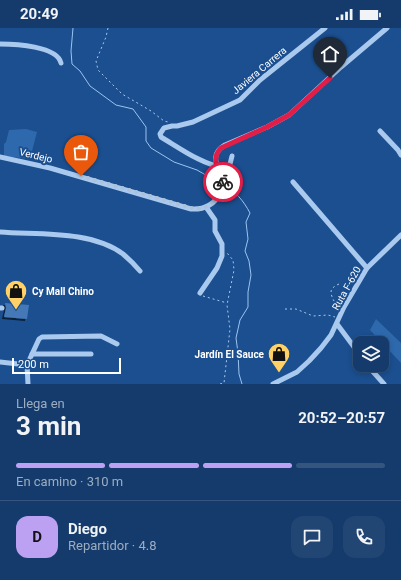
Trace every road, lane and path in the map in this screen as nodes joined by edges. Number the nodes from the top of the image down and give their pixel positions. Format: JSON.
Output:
{"nodes":[{"id":1,"x":108,"y":28,"type":"edge"},
{"id":2,"x":325,"y":28,"type":"edge"},
{"id":3,"x":386,"y":28,"type":"edge"},
{"id":4,"x":0,"y":44,"type":"edge"},
{"id":5,"x":61,"y":63,"type":"dead end"},
{"id":6,"x":164,"y":121,"type":"dead end"},
{"id":7,"x":380,"y":131,"type":"dead end"},
{"id":8,"x":401,"y":155,"type":"edge"},
{"id":9,"x":232,"y":156,"type":"dead end"},
{"id":10,"x":0,"y":158,"type":"edge"},
{"id":11,"x":217,"y":167,"type":"junction"},
{"id":12,"x":293,"y":182,"type":"dead end"},
{"id":13,"x":206,"y":207,"type":"junction"},
{"id":14,"x":0,"y":232,"type":"edge"},
{"id":15,"x":401,"y":235,"type":"edge"},
{"id":16,"x":222,"y":248,"type":"junction"},
{"id":17,"x":367,"y":268,"type":"junction"},
{"id":18,"x":140,"y":272,"type":"dead end"},
{"id":19,"x":339,"y":284,"type":"dead end"},
{"id":20,"x":200,"y":294,"type":"joint"},
{"id":21,"x":228,"y":303,"type":"junction"},
{"id":22,"x":344,"y":308,"type":"junction"},
{"id":23,"x":285,"y":309,"type":"dead end"},
{"id":24,"x":338,"y":322,"type":"junction"},
{"id":25,"x":117,"y":344,"type":"dead end"},
{"id":26,"x":353,"y":345,"type":"edge"},
{"id":27,"x":32,"y":354,"type":"junction"},
{"id":28,"x":91,"y":354,"type":"dead end"},
{"id":29,"x":0,"y":362,"type":"edge"},
{"id":30,"x":27,"y":365,"type":"junction"},
{"id":31,"x":373,"y":372,"type":"edge"},
{"id":32,"x":28,"y":384,"type":"edge"},
{"id":33,"x":220,"y":384,"type":"edge"},
{"id":34,"x":273,"y":384,"type":"edge"},
{"id":35,"x":384,"y":384,"type":"edge"}],
"edges":[{"from":1,"to":6,"type":"path"},
{"from":2,"to":11,"type":"street","name":"Javiera Carrera"},
{"from":3,"to":11,"type":"street"},
{"from":4,"to":5,"type":"street"},
{"from":7,"to":8,"type":"street"},
{"from":9,"to":11,"type":"street"},
{"from":10,"to":13,"type":"street","name":"Verdejo"},
{"from":11,"to":13,"type":"street"},
{"from":12,"to":17,"type":"street"},
{"from":13,"to":16,"type":"street"},
{"from":14,"to":18,"type":"street"},
{"from":15,"to":17,"type":"street","name":"Ruta F-620"},
{"from":16,"to":20,"type":"street"},
{"from":16,"to":21,"type":"path"},
{"from":17,"to":22,"type":"street","name":"Ruta F-620"},
{"from":19,"to":22,"type":"path"},
{"from":20,"to":21,"type":"path"},
{"from":21,"to":33,"type":"path"},
{"from":22,"to":24,"type":"street","name":"Ruta F-620"},
{"from":23,"to":24,"type":"path"},
{"from":24,"to":26,"type":"street","name":"Ruta F-620"},
{"from":24,"to":34,"type":"street"},
{"from":25,"to":27,"type":"street"},
{"from":27,"to":28,"type":"street"},
{"from":27,"to":30,"type":"street"},
{"from":29,"to":30,"type":"street"},
{"from":30,"to":32,"type":"street"},
{"from":31,"to":35,"type":"street"}]}
